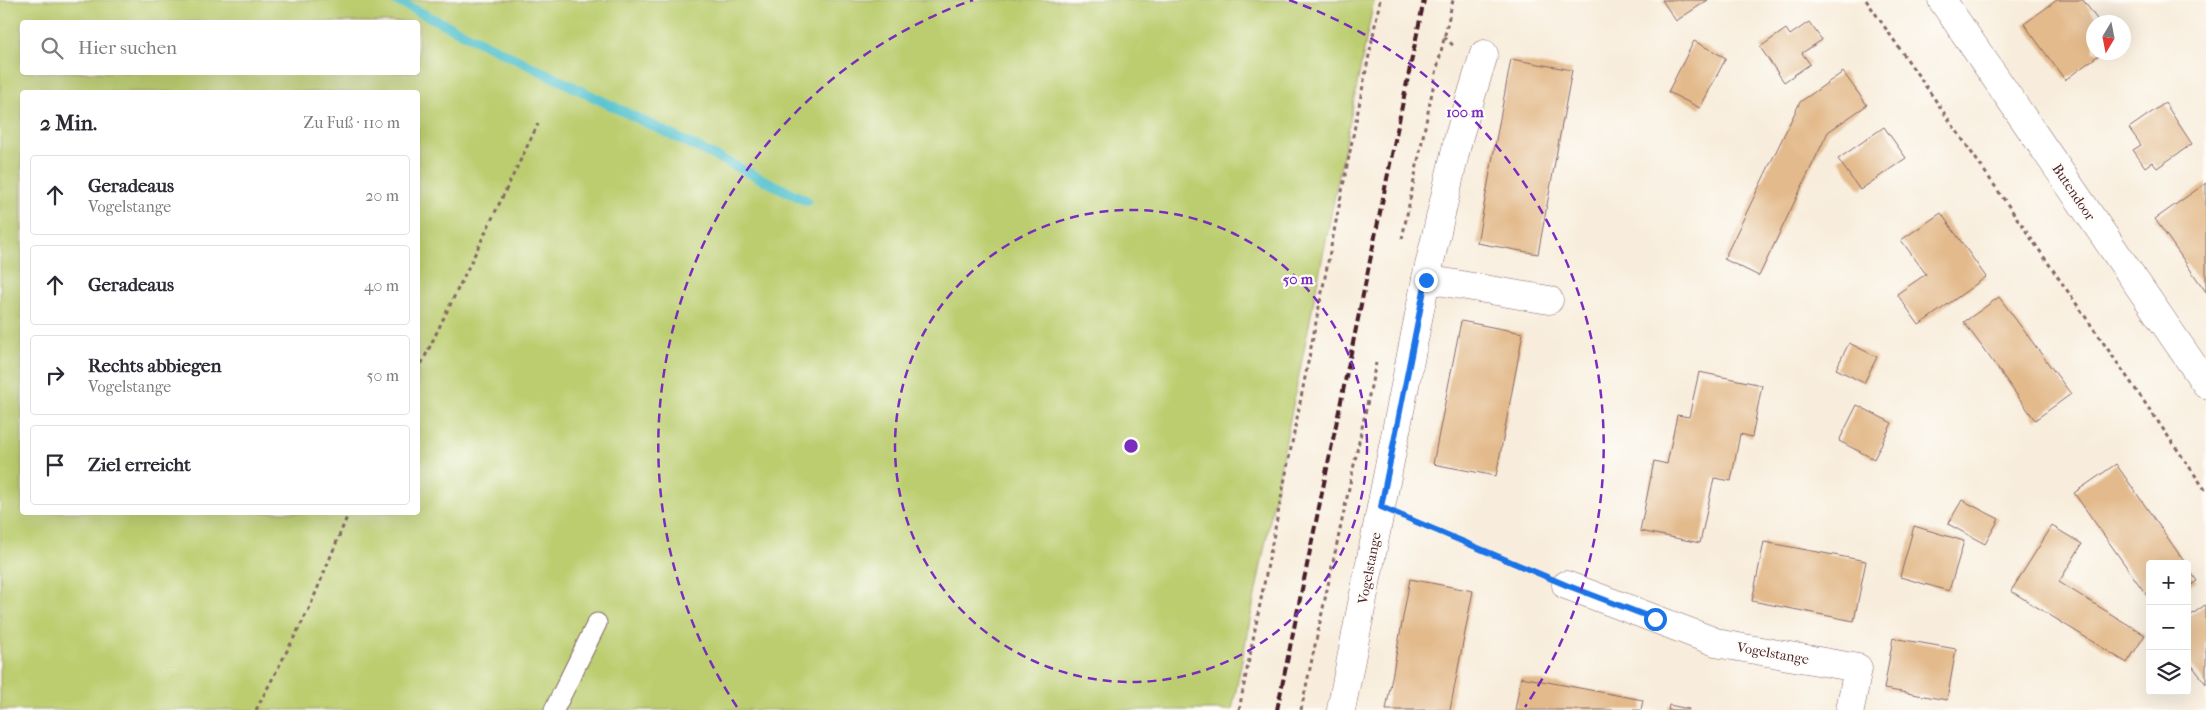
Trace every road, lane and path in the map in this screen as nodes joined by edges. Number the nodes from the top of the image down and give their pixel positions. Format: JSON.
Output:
{"nodes":[{"id":1,"x":1380,"y":0,"type":"edge"},
{"id":2,"x":1453,"y":0,"type":"edge"},
{"id":3,"x":1866,"y":0,"type":"edge"},
{"id":4,"x":1942,"y":0,"type":"edge"},
{"id":5,"x":1484,"y":54,"type":"dead end"},
{"id":6,"x":538,"y":124,"type":"dead end"},
{"id":7,"x":1401,"y":244,"type":"dead end"},
{"id":8,"x":1426,"y":280,"type":"junction"},
{"id":9,"x":1549,"y":300,"type":"dead end"},
{"id":10,"x":1377,"y":360,"type":"dead end"},
{"id":11,"x":420,"y":367,"type":"edge"},
{"id":12,"x":2206,"y":384,"type":"edge"},
{"id":13,"x":2206,"y":490,"type":"edge"},
{"id":14,"x":1381,"y":507,"type":"junction"},
{"id":15,"x":348,"y":515,"type":"edge"},
{"id":16,"x":1566,"y":585,"type":"joint"},
{"id":17,"x":597,"y":623,"type":"dead end"},
{"id":18,"x":256,"y":710,"type":"edge"},
{"id":19,"x":554,"y":710,"type":"edge"},
{"id":20,"x":1239,"y":710,"type":"edge"},
{"id":21,"x":1301,"y":710,"type":"edge"},
{"id":22,"x":1341,"y":710,"type":"edge"},
{"id":23,"x":1850,"y":710,"type":"edge"}],
"edges":[{"from":1,"to":20,"type":"path"},
{"from":2,"to":7,"type":"path"},
{"from":3,"to":13,"type":"path"},
{"from":4,"to":12,"type":"street","name":"Butendoor"},
{"from":5,"to":8,"type":"street","name":"Vogelstange"},
{"from":6,"to":11,"type":"path"},
{"from":8,"to":9,"type":"street"},
{"from":8,"to":14,"type":"street","name":"Vogelstange"},
{"from":10,"to":21,"type":"path"},
{"from":14,"to":16,"type":"path"},
{"from":14,"to":22,"type":"street","name":"Vogelstange"},
{"from":15,"to":18,"type":"path"},
{"from":16,"to":23,"type":"street","name":"Vogelstange"},
{"from":17,"to":19,"type":"lane"}]}
